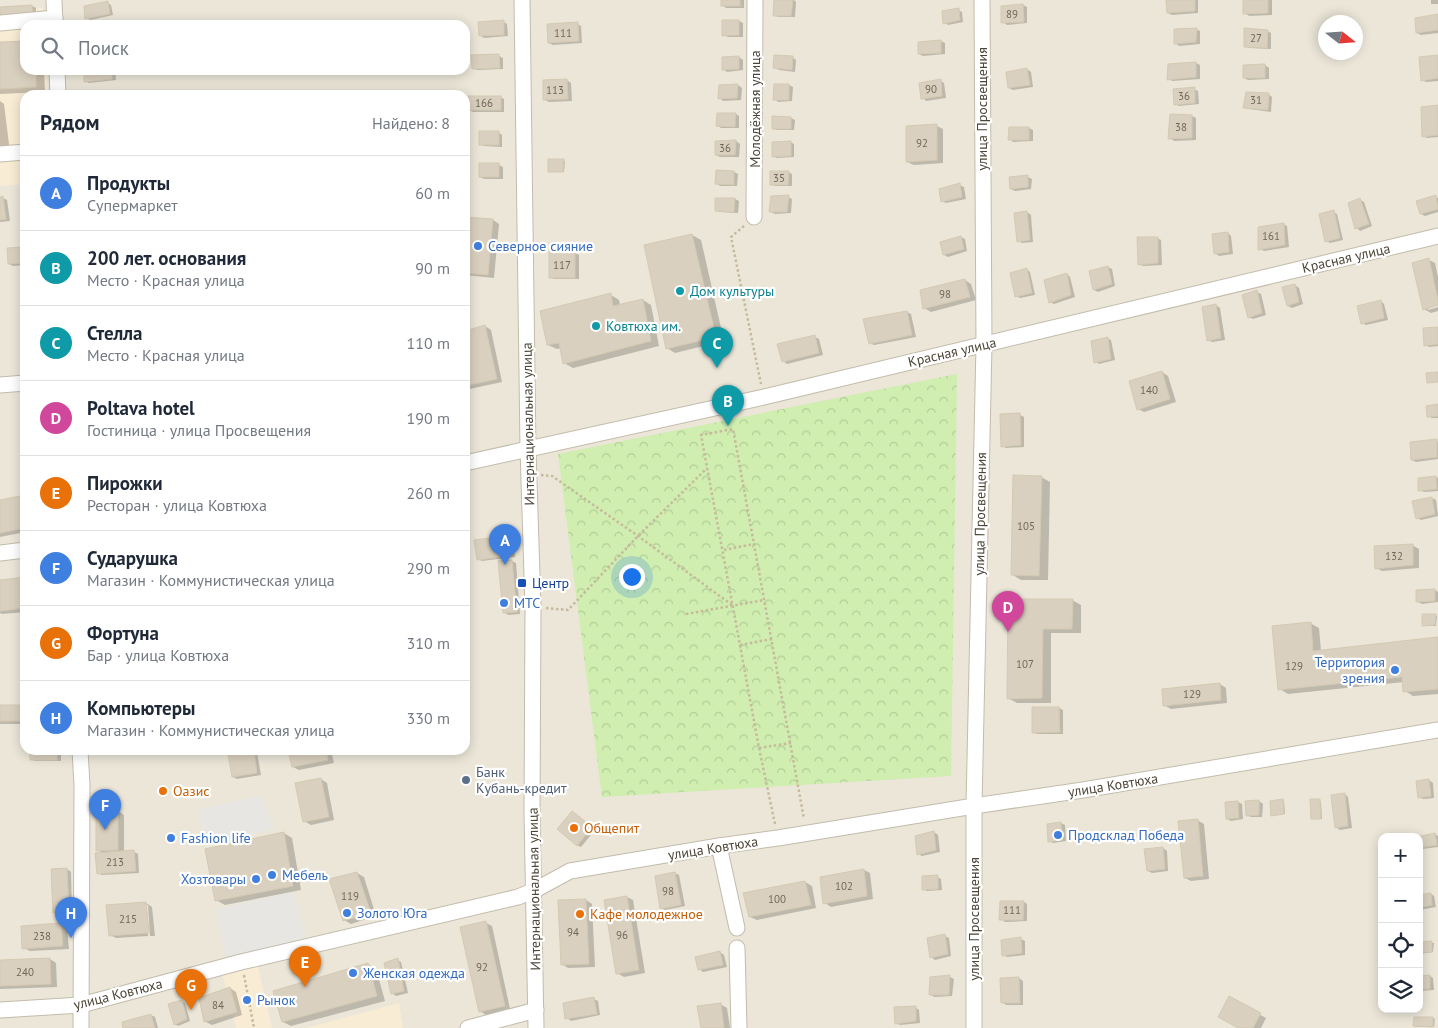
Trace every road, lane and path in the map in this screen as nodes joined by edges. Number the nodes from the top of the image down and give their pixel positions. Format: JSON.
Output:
{"nodes":[{"id":1,"x":54,"y":0,"type":"edge"},
{"id":2,"x":522,"y":0,"type":"edge"},
{"id":3,"x":755,"y":0,"type":"edge"},
{"id":4,"x":982,"y":0,"type":"edge"},
{"id":5,"x":55,"y":20,"type":"edge"},
{"id":6,"x":0,"y":23,"type":"edge"},
{"id":7,"x":20,"y":23,"type":"edge"},
{"id":8,"x":57,"y":75,"type":"edge"},
{"id":9,"x":58,"y":90,"type":"edge"},
{"id":10,"x":20,"y":152,"type":"edge"},
{"id":11,"x":0,"y":154,"type":"edge"},
{"id":12,"x":754,"y":217,"type":"joint"},
{"id":13,"x":1438,"y":236,"type":"edge"},
{"id":14,"x":984,"y":345,"type":"junction"},
{"id":15,"x":20,"y":383,"type":"edge"},
{"id":16,"x":0,"y":385,"type":"edge"},
{"id":17,"x":764,"y":396,"type":"junction"},
{"id":18,"x":528,"y":449,"type":"junction"},
{"id":19,"x":470,"y":462,"type":"edge"},
{"id":20,"x":707,"y":468,"type":"junction"},
{"id":21,"x":529,"y":474,"type":"junction"},
{"id":22,"x":638,"y":536,"type":"junction"},
{"id":23,"x":754,"y":544,"type":"junction"},
{"id":24,"x":723,"y":550,"type":"junction"},
{"id":25,"x":20,"y":551,"type":"edge"},
{"id":26,"x":0,"y":553,"type":"edge"},
{"id":27,"x":764,"y":600,"type":"junction"},
{"id":28,"x":733,"y":606,"type":"junction"},
{"id":29,"x":533,"y":607,"type":"junction"},
{"id":30,"x":686,"y":614,"type":"dead end"},
{"id":31,"x":772,"y":639,"type":"junction"},
{"id":32,"x":740,"y":645,"type":"junction"},
{"id":33,"x":1438,"y":730,"type":"edge"},
{"id":34,"x":790,"y":743,"type":"junction"},
{"id":35,"x":759,"y":748,"type":"junction"},
{"id":36,"x":80,"y":755,"type":"edge"},
{"id":37,"x":974,"y":806,"type":"junction"},
{"id":38,"x":804,"y":819,"type":"dead end"},
{"id":39,"x":778,"y":838,"type":"junction"},
{"id":40,"x":719,"y":846,"type":"junction"},
{"id":41,"x":535,"y":890,"type":"junction"},
{"id":42,"x":737,"y":928,"type":"dead end"},
{"id":43,"x":737,"y":948,"type":"dead end"},
{"id":44,"x":241,"y":962,"type":"junction"},
{"id":45,"x":81,"y":1005,"type":"junction"},
{"id":46,"x":0,"y":1010,"type":"edge"},
{"id":47,"x":536,"y":1010,"type":"junction"},
{"id":48,"x":81,"y":1028,"type":"edge"},
{"id":49,"x":254,"y":1028,"type":"edge"},
{"id":50,"x":468,"y":1028,"type":"edge"},
{"id":51,"x":536,"y":1028,"type":"edge"},
{"id":52,"x":739,"y":1028,"type":"edge"},
{"id":53,"x":974,"y":1028,"type":"edge"}],
"edges":[{"from":1,"to":5,"type":"street"},
{"from":2,"to":18,"type":"street","name":"Интернациональная улица"},
{"from":3,"to":12,"type":"street","name":"Молодёжная улица"},
{"from":4,"to":14,"type":"street","name":"улица Просвещения"},
{"from":6,"to":7,"type":"street"},
{"from":8,"to":9,"type":"street"},
{"from":10,"to":11,"type":"street"},
{"from":12,"to":17,"type":"path"},
{"from":13,"to":14,"type":"street","name":"Красная улица"},
{"from":14,"to":17,"type":"street","name":"Красная улица"},
{"from":14,"to":37,"type":"street","name":"улица Просвещения"},
{"from":15,"to":16,"type":"street"},
{"from":17,"to":18,"type":"street","name":"Красная улица"},
{"from":18,"to":19,"type":"street","name":"Красная улица"},
{"from":18,"to":21,"type":"street","name":"Интернациональная улица"},
{"from":20,"to":22,"type":"path"},
{"from":20,"to":23,"type":"path"},
{"from":20,"to":24,"type":"path"},
{"from":21,"to":22,"type":"path"},
{"from":21,"to":29,"type":"street","name":"Интернациональная улица"},
{"from":22,"to":28,"type":"path"},
{"from":22,"to":29,"type":"path"},
{"from":23,"to":24,"type":"path"},
{"from":23,"to":27,"type":"path"},
{"from":24,"to":28,"type":"path"},
{"from":25,"to":26,"type":"street"},
{"from":27,"to":28,"type":"path"},
{"from":27,"to":31,"type":"path"},
{"from":28,"to":30,"type":"path"},
{"from":28,"to":32,"type":"path"},
{"from":29,"to":41,"type":"street","name":"Интернациональная улица"},
{"from":31,"to":32,"type":"path"},
{"from":31,"to":34,"type":"path"},
{"from":32,"to":35,"type":"path"},
{"from":33,"to":37,"type":"street","name":"улица Ковтюха"},
{"from":34,"to":35,"type":"path"},
{"from":34,"to":38,"type":"path"},
{"from":35,"to":39,"type":"path"},
{"from":36,"to":45,"type":"street"},
{"from":37,"to":39,"type":"street","name":"улица Ковтюха"},
{"from":37,"to":53,"type":"street","name":"улица Просвещения"},
{"from":39,"to":40,"type":"street","name":"улица Ковтюха"},
{"from":40,"to":41,"type":"street","name":"улица Ковтюха"},
{"from":40,"to":42,"type":"street"},
{"from":41,"to":44,"type":"street","name":"улица Ковтюха"},
{"from":41,"to":47,"type":"street","name":"Интернациональная улица"},
{"from":43,"to":52,"type":"street"},
{"from":44,"to":45,"type":"street","name":"улица Ковтюха"},
{"from":44,"to":49,"type":"path"},
{"from":45,"to":46,"type":"street","name":"улица Ковтюха"},
{"from":45,"to":48,"type":"street"},
{"from":47,"to":50,"type":"street"},
{"from":47,"to":51,"type":"street","name":"Интернациональная улица"}]}
